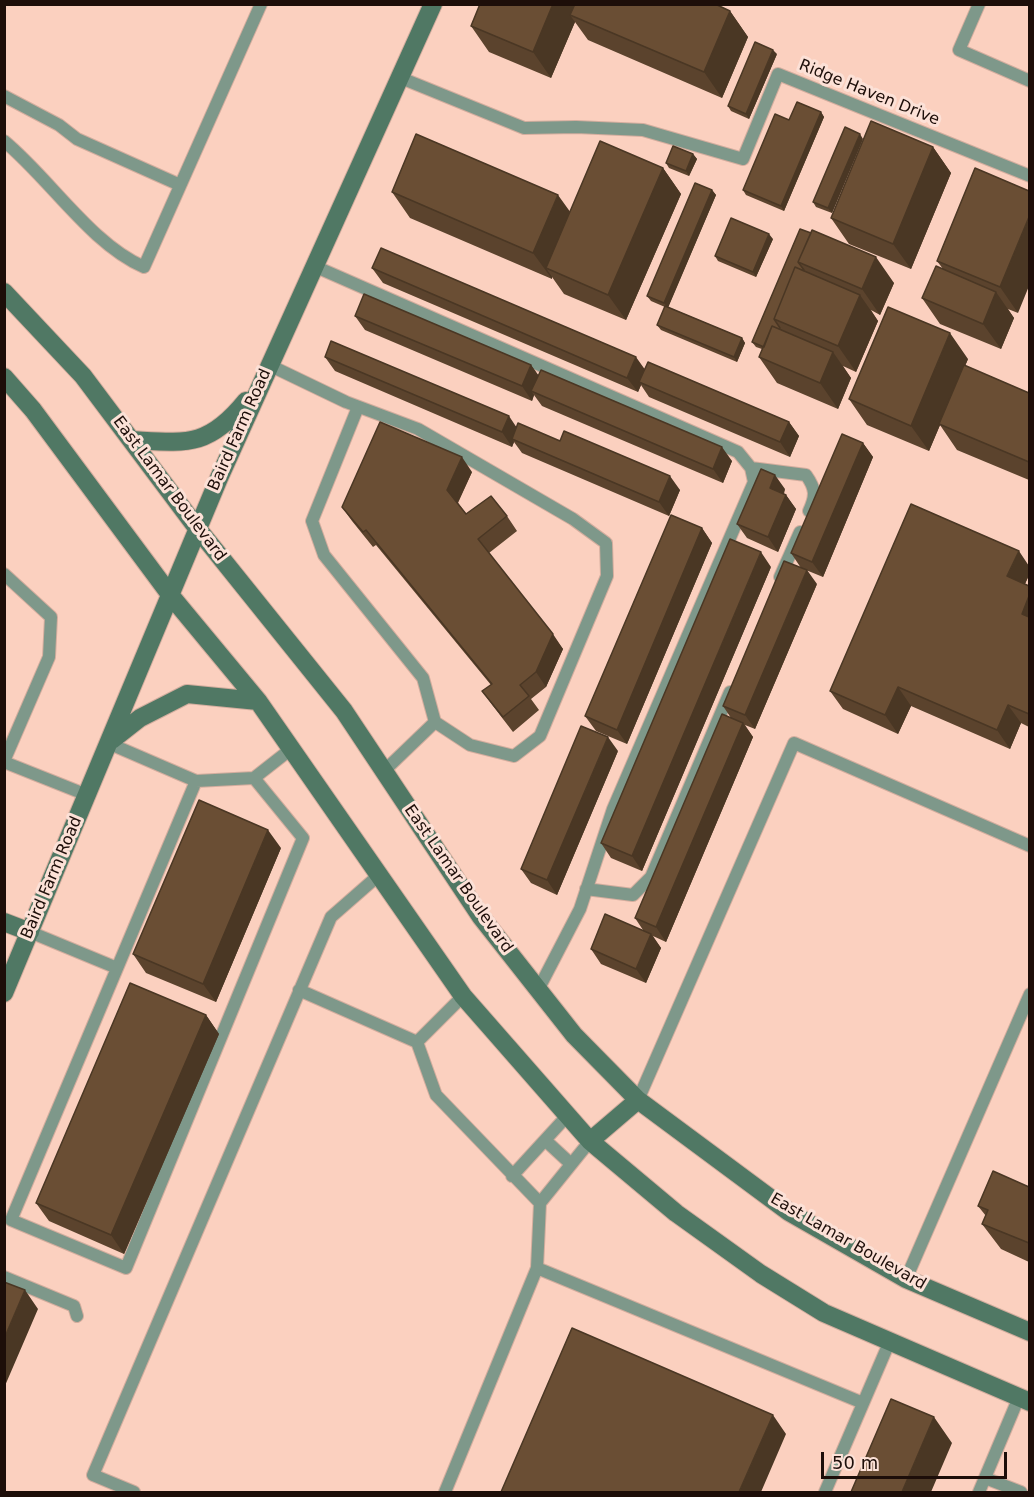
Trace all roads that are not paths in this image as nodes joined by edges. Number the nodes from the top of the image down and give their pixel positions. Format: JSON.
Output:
{"nodes":[{"id":1,"x":261,"y":4,"type":"edge"},
{"id":2,"x":433,"y":4,"type":"edge"},
{"id":3,"x":979,"y":4,"type":"edge"},
{"id":4,"x":401,"y":78,"type":"junction"},
{"id":5,"x":1029,"y":81,"type":"edge"},
{"id":6,"x":4,"y":96,"type":"edge"},
{"id":7,"x":4,"y":141,"type":"edge"},
{"id":8,"x":1029,"y":176,"type":"edge"},
{"id":9,"x":180,"y":185,"type":"junction"},
{"id":10,"x":314,"y":266,"type":"junction"},
{"id":11,"x":4,"y":292,"type":"edge"},
{"id":12,"x":269,"y":365,"type":"junction"},
{"id":13,"x":4,"y":377,"type":"edge"},
{"id":14,"x":261,"y":384,"type":"junction"},
{"id":15,"x":358,"y":407,"type":"junction"},
{"id":16,"x":131,"y":440,"type":"junction"},
{"id":17,"x":751,"y":468,"type":"junction"},
{"id":18,"x":197,"y":528,"type":"junction"},
{"id":19,"x":4,"y":574,"type":"edge"},
{"id":20,"x":777,"y":585,"type":"edge"},
{"id":21,"x":171,"y":596,"type":"junction"},
{"id":22,"x":735,"y":681,"type":"edge"},
{"id":23,"x":258,"y":701,"type":"junction"},
{"id":24,"x":435,"y":722,"type":"junction"},
{"id":25,"x":108,"y":743,"type":"junction"},
{"id":26,"x":291,"y":749,"type":"junction"},
{"id":27,"x":4,"y":761,"type":"edge"},
{"id":28,"x":384,"y":771,"type":"junction"},
{"id":29,"x":254,"y":778,"type":"junction"},
{"id":30,"x":196,"y":781,"type":"junction"},
{"id":31,"x":87,"y":795,"type":"junction"},
{"id":32,"x":1029,"y":846,"type":"edge"},
{"id":33,"x":380,"y":875,"type":"junction"},
{"id":34,"x":586,"y":889,"type":"junction"},
{"id":35,"x":4,"y":922,"type":"edge"},
{"id":36,"x":30,"y":932,"type":"junction"},
{"id":37,"x":117,"y":968,"type":"junction"},
{"id":38,"x":299,"y":990,"type":"junction"},
{"id":39,"x":538,"y":990,"type":"junction"},
{"id":40,"x":4,"y":993,"type":"edge"},
{"id":41,"x":1029,"y":994,"type":"edge"},
{"id":42,"x":462,"y":996,"type":"junction"},
{"id":43,"x":417,"y":1042,"type":"junction"},
{"id":44,"x":638,"y":1100,"type":"junction"},
{"id":45,"x":567,"y":1116,"type":"junction"},
{"id":46,"x":545,"y":1140,"type":"junction"},
{"id":47,"x":590,"y":1141,"type":"junction"},
{"id":48,"x":571,"y":1164,"type":"junction"},
{"id":49,"x":512,"y":1176,"type":"junction"},
{"id":50,"x":540,"y":1203,"type":"junction"},
{"id":51,"x":8,"y":1218,"type":"edge"},
{"id":52,"x":537,"y":1268,"type":"junction"},
{"id":53,"x":4,"y":1276,"type":"edge"},
{"id":54,"x":906,"y":1279,"type":"junction"},
{"id":55,"x":77,"y":1316,"type":"dead end"},
{"id":56,"x":1029,"y":1332,"type":"edge"},
{"id":57,"x":889,"y":1343,"type":"junction"},
{"id":58,"x":1024,"y":1400,"type":"edge"},
{"id":59,"x":863,"y":1403,"type":"junction"},
{"id":60,"x":986,"y":1478,"type":"junction"},
{"id":61,"x":134,"y":1492,"type":"edge"},
{"id":62,"x":445,"y":1492,"type":"edge"},
{"id":63,"x":825,"y":1492,"type":"edge"},
{"id":64,"x":979,"y":1492,"type":"edge"},
{"id":65,"x":1020,"y":1492,"type":"edge"}],
"edges":[{"from":1,"to":9,"type":"lane"},
{"from":2,"to":4,"type":"main road","name":"Baird Farm Road"},
{"from":3,"to":5,"type":"lane"},
{"from":4,"to":8,"type":"lane","name":"Ridge Haven Drive"},
{"from":4,"to":10,"type":"main road","name":"Baird Farm Road"},
{"from":6,"to":9,"type":"lane"},
{"from":7,"to":9,"type":"lane"},
{"from":10,"to":12,"type":"main road","name":"Baird Farm Road"},
{"from":10,"to":17,"type":"lane"},
{"from":11,"to":16,"type":"main road","name":"East Lamar Boulevard"},
{"from":12,"to":14,"type":"main road","name":"Baird Farm Road"},
{"from":12,"to":15,"type":"lane"},
{"from":13,"to":21,"type":"main road"},
{"from":14,"to":16,"type":"main road"},
{"from":14,"to":18,"type":"main road","name":"Baird Farm Road"},
{"from":15,"to":24,"type":"lane"},
{"from":15,"to":24,"type":"lane"},
{"from":16,"to":18,"type":"main road","name":"East Lamar Boulevard"},
{"from":17,"to":20,"type":"lane"},
{"from":17,"to":34,"type":"lane"},
{"from":18,"to":21,"type":"main road","name":"Baird Farm Road"},
{"from":18,"to":28,"type":"main road","name":"East Lamar Boulevard"},
{"from":19,"to":27,"type":"lane"},
{"from":21,"to":23,"type":"main road"},
{"from":21,"to":25,"type":"main road","name":"Baird Farm Road"},
{"from":22,"to":34,"type":"lane"},
{"from":23,"to":25,"type":"main road"},
{"from":23,"to":26,"type":"main road"},
{"from":24,"to":28,"type":"lane"},
{"from":25,"to":30,"type":"lane"},
{"from":25,"to":31,"type":"main road","name":"Baird Farm Road"},
{"from":26,"to":29,"type":"lane"},
{"from":26,"to":33,"type":"main road"},
{"from":27,"to":31,"type":"lane"},
{"from":28,"to":39,"type":"main road","name":"East Lamar Boulevard"},
{"from":29,"to":30,"type":"lane"},
{"from":29,"to":51,"type":"lane"},
{"from":30,"to":37,"type":"lane"},
{"from":31,"to":36,"type":"main road","name":"Baird Farm Road"},
{"from":32,"to":44,"type":"lane"},
{"from":33,"to":38,"type":"lane"},
{"from":33,"to":42,"type":"main road"},
{"from":34,"to":39,"type":"lane"},
{"from":35,"to":36,"type":"main road"},
{"from":36,"to":37,"type":"lane"},
{"from":36,"to":40,"type":"main road","name":"Baird Farm Road"},
{"from":37,"to":51,"type":"lane"},
{"from":38,"to":43,"type":"lane"},
{"from":38,"to":61,"type":"lane"},
{"from":39,"to":44,"type":"main road","name":"East Lamar Boulevard"},
{"from":41,"to":54,"type":"lane"},
{"from":42,"to":43,"type":"lane"},
{"from":42,"to":45,"type":"main road"},
{"from":43,"to":49,"type":"lane"},
{"from":44,"to":47,"type":"main road"},
{"from":44,"to":54,"type":"main road","name":"East Lamar Boulevard"},
{"from":45,"to":46,"type":"lane"},
{"from":45,"to":47,"type":"main road"},
{"from":46,"to":48,"type":"lane"},
{"from":46,"to":49,"type":"lane"},
{"from":47,"to":48,"type":"lane"},
{"from":47,"to":57,"type":"main road"},
{"from":48,"to":50,"type":"lane"},
{"from":49,"to":50,"type":"lane"},
{"from":50,"to":52,"type":"lane"},
{"from":52,"to":59,"type":"lane"},
{"from":52,"to":62,"type":"lane"},
{"from":53,"to":55,"type":"lane"},
{"from":54,"to":56,"type":"main road","name":"East Lamar Boulevard"},
{"from":57,"to":58,"type":"main road"},
{"from":57,"to":59,"type":"lane"},
{"from":58,"to":60,"type":"lane"},
{"from":59,"to":63,"type":"lane"},
{"from":60,"to":64,"type":"lane"},
{"from":60,"to":65,"type":"lane"}]}
